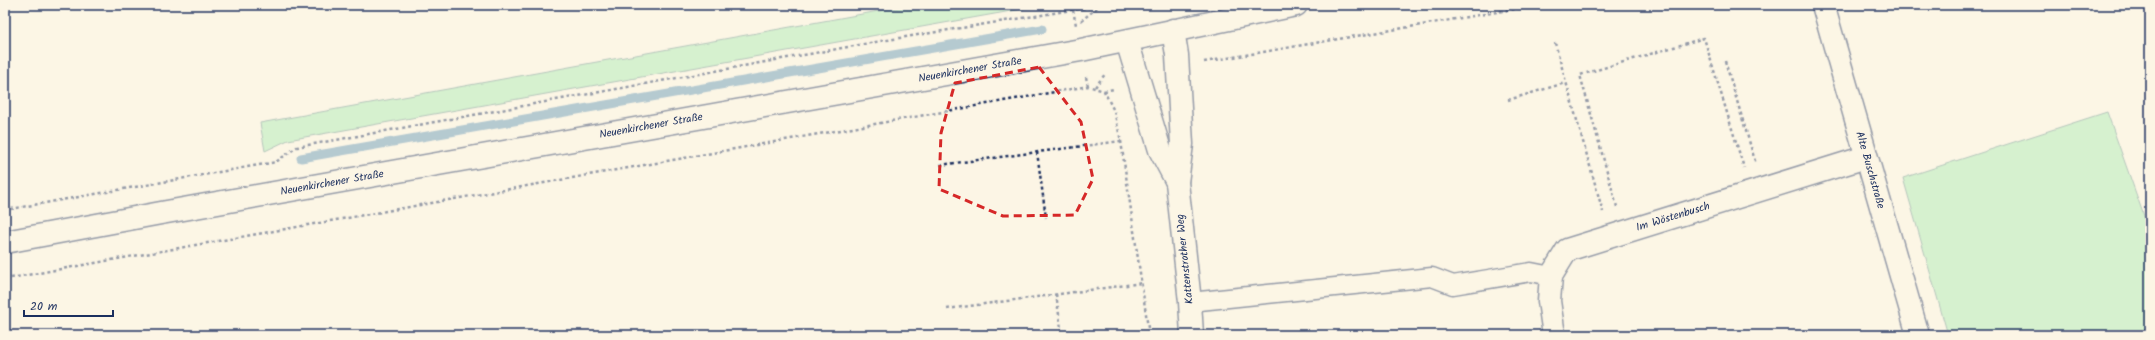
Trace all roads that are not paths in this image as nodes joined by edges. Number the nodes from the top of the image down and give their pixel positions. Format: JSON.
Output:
{"nodes":[{"id":1,"x":1296,"y":5,"type":"edge"},
{"id":2,"x":1823,"y":5,"type":"edge"},
{"id":3,"x":1173,"y":30,"type":"junction"},
{"id":4,"x":1127,"y":40,"type":"junction"},
{"id":5,"x":1866,"y":157,"type":"junction"},
{"id":6,"x":1177,"y":182,"type":"junction"},
{"id":7,"x":5,"y":242,"type":"edge"},
{"id":8,"x":1551,"y":276,"type":"junction"},
{"id":9,"x":1190,"y":302,"type":"junction"},
{"id":10,"x":1192,"y":335,"type":"edge"},
{"id":11,"x":1554,"y":335,"type":"edge"},
{"id":12,"x":1918,"y":335,"type":"edge"}],
"edges":[{"from":1,"to":3,"type":"main road","name":"Neuenkirchener Straße"},
{"from":2,"to":5,"type":"main road","name":"Alte Buschstraße"},
{"from":3,"to":4,"type":"main road","name":"Neuenkirchener Straße"},
{"from":3,"to":6,"type":"main road","name":"Kattenstrother Weg"},
{"from":4,"to":6,"type":"main road","name":"Kattenstrother Weg"},
{"from":4,"to":7,"type":"main road","name":"Neuenkirchener Straße"},
{"from":5,"to":8,"type":"main road","name":"Im Wöstenbusch"},
{"from":5,"to":12,"type":"main road","name":"Alte Buschstraße"},
{"from":6,"to":9,"type":"main road","name":"Kattenstrother Weg"},
{"from":8,"to":9,"type":"lane"},
{"from":8,"to":11,"type":"main road","name":"Im Wöstenbusch"},
{"from":9,"to":10,"type":"main road","name":"Kattenstrother Weg"}]}
